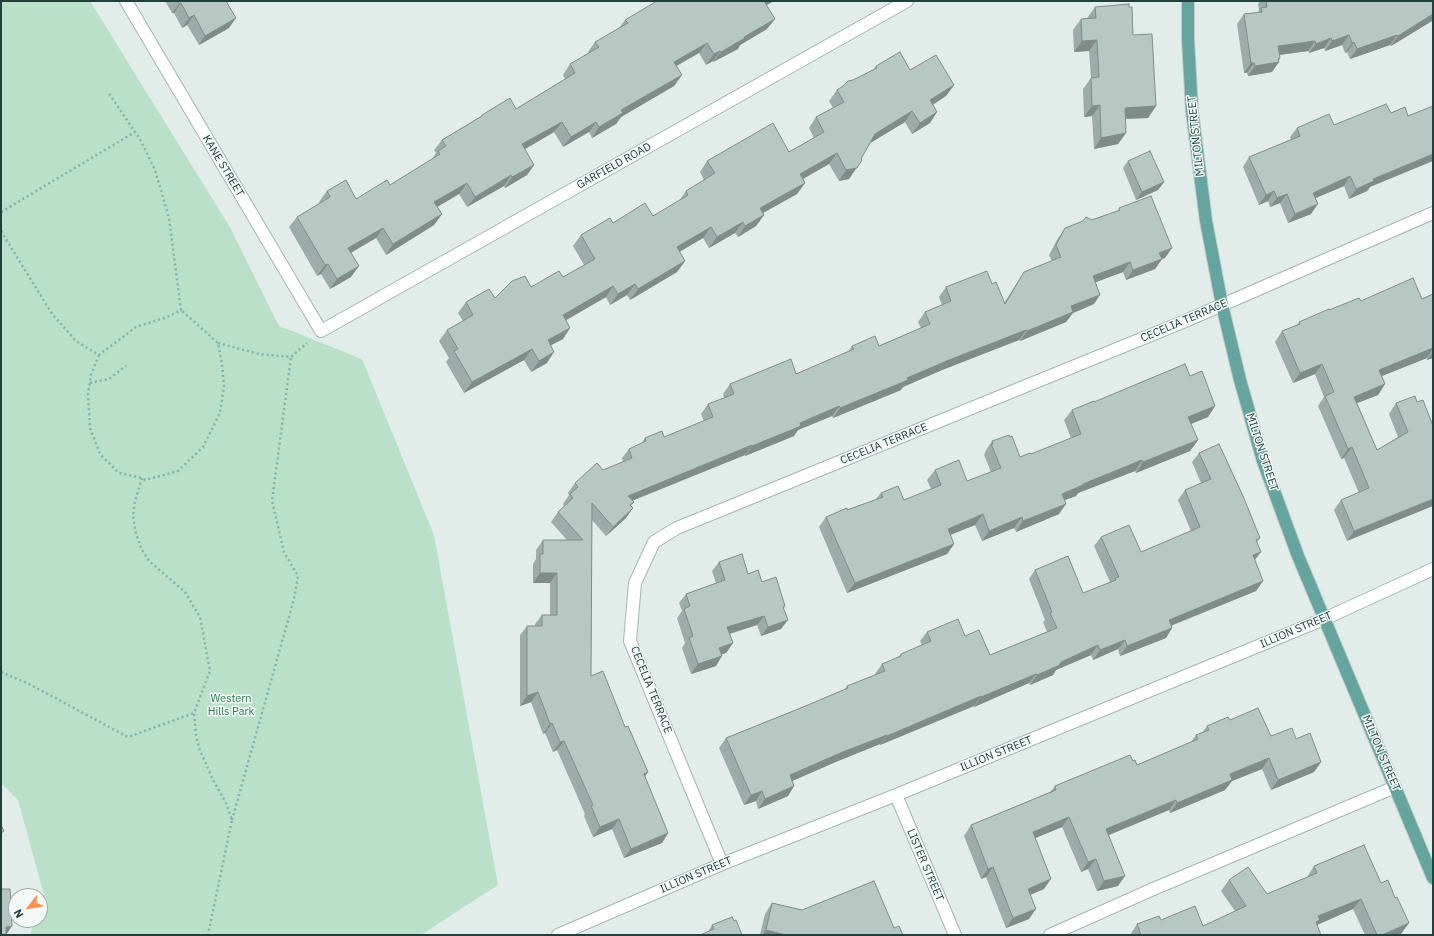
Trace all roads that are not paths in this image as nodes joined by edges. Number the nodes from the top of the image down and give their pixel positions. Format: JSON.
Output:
{"nodes":[{"id":1,"x":126,"y":1,"type":"edge"},
{"id":2,"x":907,"y":1,"type":"edge"},
{"id":3,"x":1188,"y":1,"type":"edge"},
{"id":4,"x":1433,"y":213,"type":"edge"},
{"id":5,"x":1222,"y":305,"type":"junction"},
{"id":6,"x":321,"y":331,"type":"joint"},
{"id":7,"x":1433,"y":570,"type":"edge"},
{"id":8,"x":1324,"y":619,"type":"junction"},
{"id":9,"x":1395,"y":787,"type":"junction"},
{"id":10,"x":896,"y":795,"type":"junction"},
{"id":11,"x":722,"y":864,"type":"junction"},
{"id":12,"x":1433,"y":878,"type":"edge"},
{"id":13,"x":558,"y":935,"type":"edge"},
{"id":14,"x":955,"y":935,"type":"edge"},
{"id":15,"x":1050,"y":935,"type":"edge"}],
"edges":[{"from":1,"to":6,"type":"street","name":"KANE STREET"},
{"from":2,"to":6,"type":"street","name":"GARFIELD ROAD"},
{"from":3,"to":5,"type":"main road","name":"MILTON STREET"},
{"from":4,"to":5,"type":"street","name":"CECELIA TERRACE"},
{"from":5,"to":8,"type":"main road","name":"MILTON STREET"},
{"from":5,"to":11,"type":"street","name":"CECELIA TERRACE"},
{"from":7,"to":8,"type":"street","name":"ILLION STREET"},
{"from":8,"to":9,"type":"main road","name":"MILTON STREET"},
{"from":8,"to":10,"type":"street","name":"ILLION STREET"},
{"from":9,"to":12,"type":"main road","name":"MILTON STREET"},
{"from":9,"to":15,"type":"street"},
{"from":10,"to":11,"type":"street","name":"ILLION STREET"},
{"from":10,"to":14,"type":"street","name":"LISTER STREET"},
{"from":11,"to":13,"type":"street","name":"ILLION STREET"}]}
